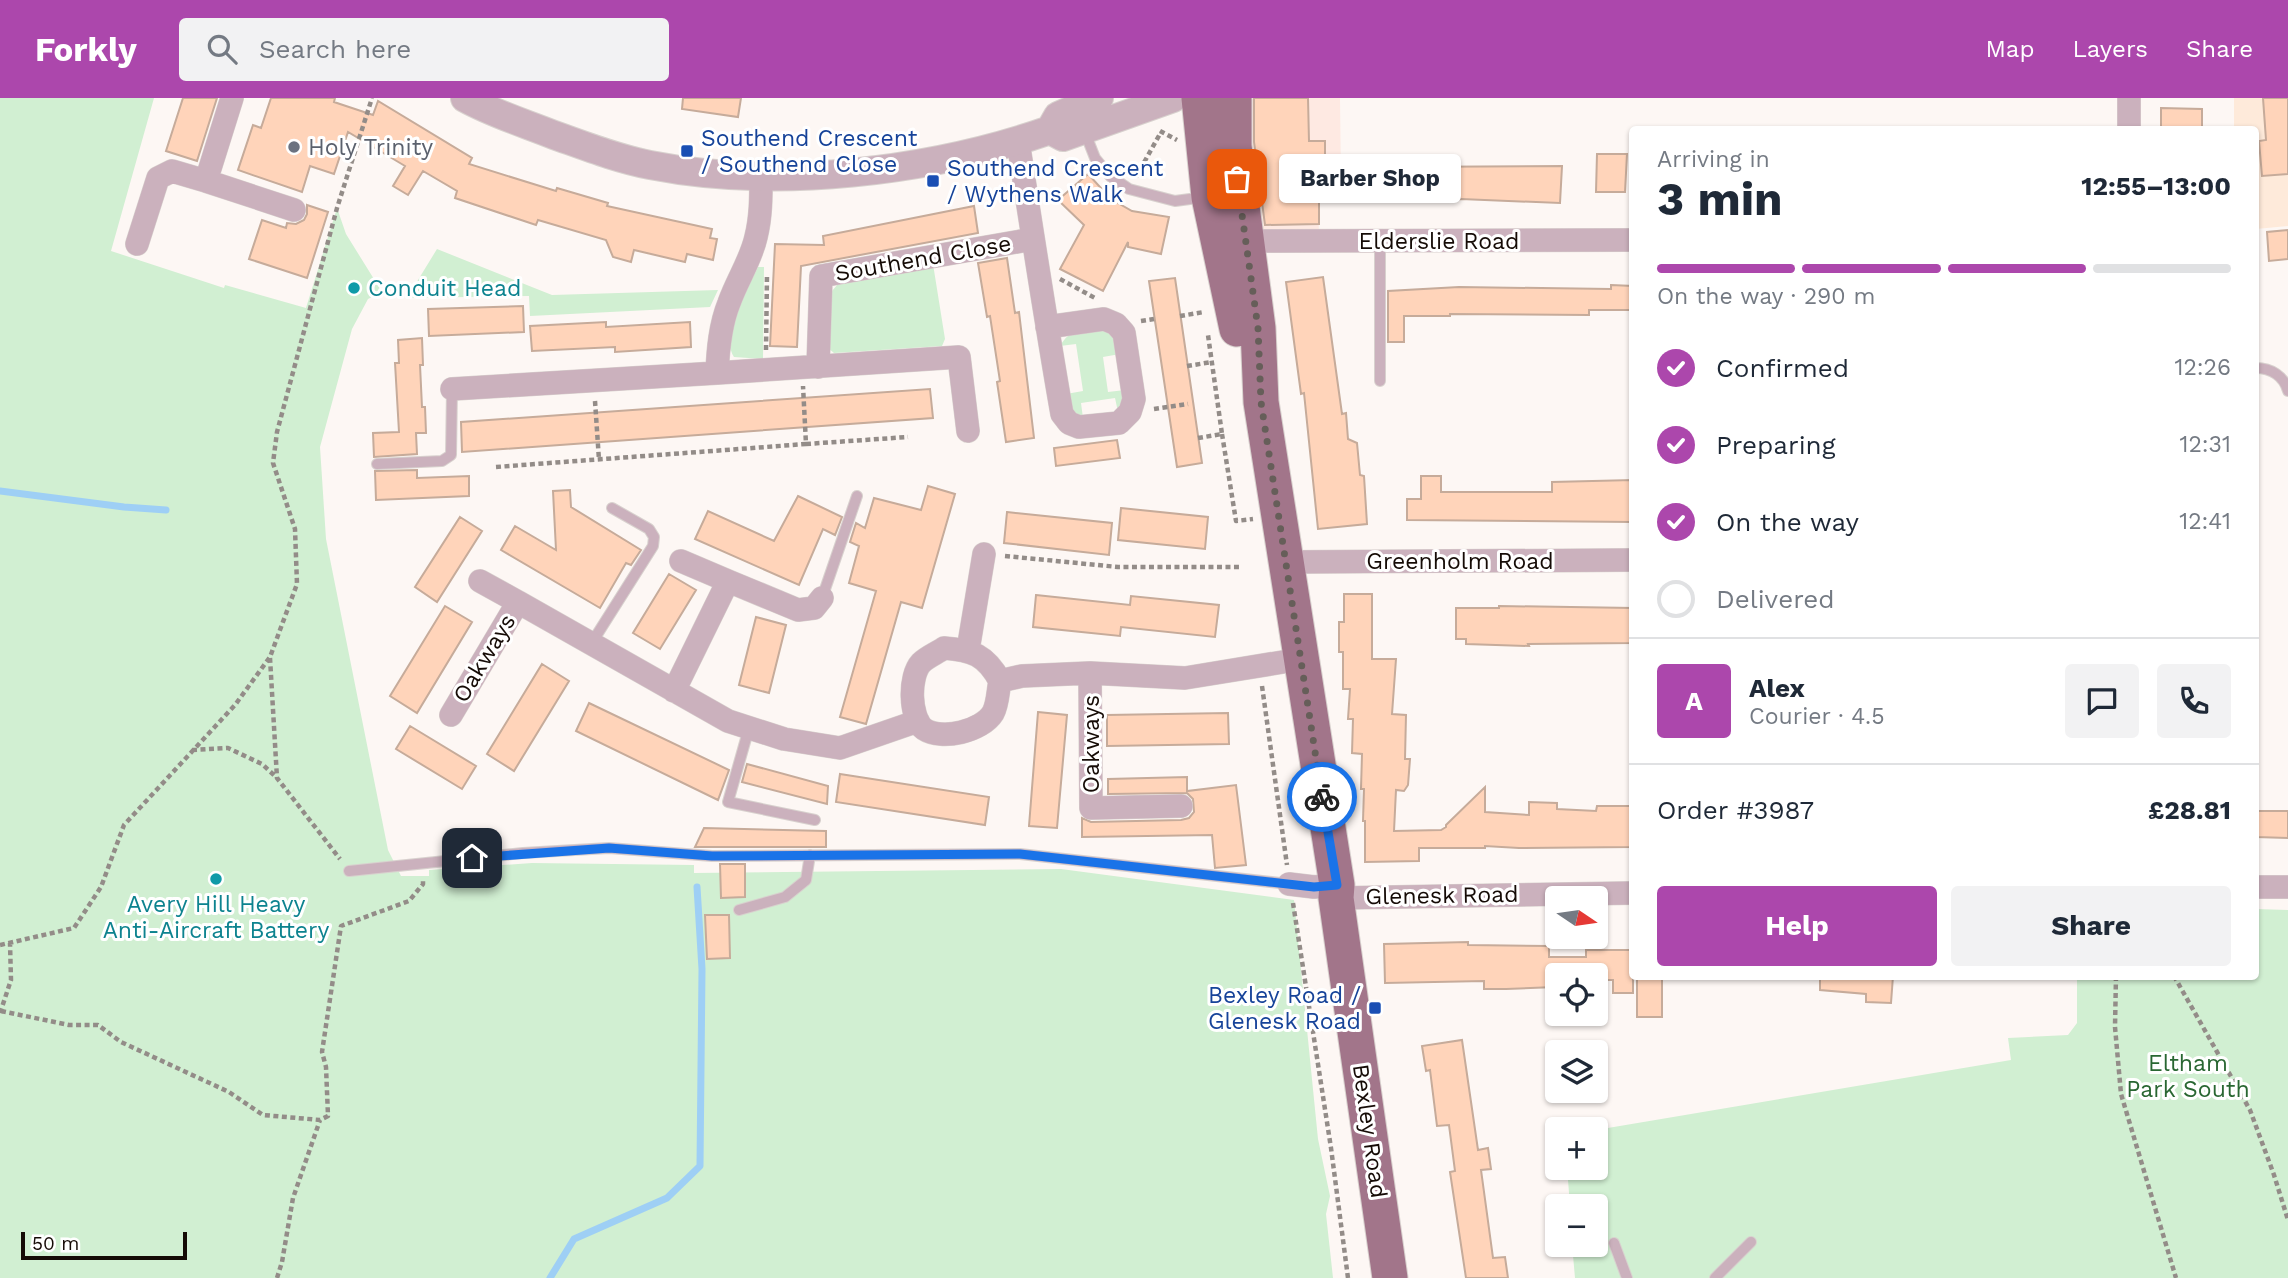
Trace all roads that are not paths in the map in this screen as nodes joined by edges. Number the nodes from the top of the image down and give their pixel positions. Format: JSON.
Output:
{"nodes":[{"id":1,"x":232,"y":98,"type":"edge"},
{"id":2,"x":465,"y":98,"type":"edge"},
{"id":3,"x":1100,"y":98,"type":"edge"},
{"id":4,"x":1173,"y":98,"type":"edge"},
{"id":5,"x":1199,"y":98,"type":"edge"},
{"id":6,"x":1234,"y":98,"type":"edge"},
{"id":7,"x":2129,"y":98,"type":"edge"},
{"id":8,"x":2129,"y":126,"type":"edge"},
{"id":9,"x":1050,"y":130,"type":"junction"},
{"id":10,"x":1084,"y":130,"type":"junction"},
{"id":11,"x":1018,"y":141,"type":"junction"},
{"id":12,"x":761,"y":176,"type":"junction"},
{"id":13,"x":206,"y":181,"type":"junction"},
{"id":14,"x":1209,"y":197,"type":"junction"},
{"id":15,"x":293,"y":210,"type":"dead end"},
{"id":16,"x":1033,"y":239,"type":"junction"},
{"id":17,"x":1629,"y":240,"type":"edge"},
{"id":18,"x":1245,"y":241,"type":"junction"},
{"id":19,"x":1380,"y":242,"type":"junction"},
{"id":20,"x":137,"y":244,"type":"dead end"},
{"id":21,"x":1047,"y":327,"type":"junction"},
{"id":22,"x":810,"y":367,"type":"junction"},
{"id":23,"x":2259,"y":368,"type":"edge"},
{"id":24,"x":717,"y":373,"type":"junction"},
{"id":25,"x":1380,"y":381,"type":"dead end"},
{"id":26,"x":452,"y":389,"type":"joint"},
{"id":27,"x":2288,"y":391,"type":"edge"},
{"id":28,"x":1261,"y":402,"type":"junction"},
{"id":29,"x":968,"y":431,"type":"dead end"},
{"id":30,"x":377,"y":464,"type":"dead end"},
{"id":31,"x":857,"y":496,"type":"dead end"},
{"id":32,"x":612,"y":508,"type":"dead end"},
{"id":33,"x":984,"y":554,"type":"road end"},
{"id":34,"x":1629,"y":560,"type":"edge"},
{"id":35,"x":681,"y":561,"type":"dead end"},
{"id":36,"x":1287,"y":562,"type":"junction"},
{"id":37,"x":728,"y":581,"type":"junction"},
{"id":38,"x":480,"y":582,"type":"dead end"},
{"id":39,"x":822,"y":598,"type":"joint"},
{"id":40,"x":518,"y":602,"type":"junction"},
{"id":41,"x":591,"y":645,"type":"junction"},
{"id":42,"x":968,"y":650,"type":"junction"},
{"id":43,"x":1301,"y":659,"type":"junction"},
{"id":44,"x":1090,"y":673,"type":"junction"},
{"id":45,"x":1000,"y":681,"type":"junction"},
{"id":46,"x":674,"y":691,"type":"junction"},
{"id":47,"x":451,"y":715,"type":"dead end"},
{"id":48,"x":918,"y":720,"type":"junction"},
{"id":49,"x":749,"y":728,"type":"junction"},
{"id":50,"x":1181,"y":806,"type":"dead end"},
{"id":51,"x":815,"y":820,"type":"dead end"},
{"id":52,"x":810,"y":855,"type":"junction"},
{"id":53,"x":349,"y":871,"type":"road end"},
{"id":54,"x":1288,"y":875,"type":"joint"},
{"id":55,"x":2259,"y":887,"type":"edge"},
{"id":56,"x":2288,"y":887,"type":"edge"},
{"id":57,"x":1336,"y":891,"type":"junction"},
{"id":58,"x":1629,"y":893,"type":"edge"},
{"id":59,"x":739,"y":910,"type":"dead end"},
{"id":60,"x":1751,"y":1242,"type":"dead end"},
{"id":61,"x":1614,"y":1243,"type":"dead end"},
{"id":62,"x":1390,"y":1278,"type":"edge"},
{"id":63,"x":1627,"y":1278,"type":"edge"},
{"id":64,"x":1715,"y":1278,"type":"edge"}],
"edges":[{"from":1,"to":13,"type":"street"},
{"from":2,"to":12,"type":"street"},
{"from":3,"to":9,"type":"street"},
{"from":4,"to":10,"type":"street"},
{"from":5,"to":14,"type":"main road","name":"Bexley Road"},
{"from":6,"to":18,"type":"main road","name":"Bexley Road"},
{"from":7,"to":8,"type":"street"},
{"from":9,"to":10,"type":"street"},
{"from":9,"to":11,"type":"street"},
{"from":10,"to":14,"type":"lane"},
{"from":11,"to":12,"type":"street"},
{"from":11,"to":16,"type":"street"},
{"from":12,"to":24,"type":"street"},
{"from":13,"to":15,"type":"street"},
{"from":13,"to":20,"type":"street"},
{"from":14,"to":28,"type":"main road","name":"Bexley Road"},
{"from":16,"to":21,"type":"street"},
{"from":16,"to":22,"type":"street","name":"Southend Close"},
{"from":17,"to":19,"type":"street","name":"Elderslie Road"},
{"from":18,"to":19,"type":"street","name":"Elderslie Road"},
{"from":18,"to":28,"type":"main road","name":"Bexley Road"},
{"from":19,"to":25,"type":"lane"},
{"from":21,"to":21,"type":"street"},
{"from":22,"to":24,"type":"street"},
{"from":22,"to":29,"type":"street"},
{"from":23,"to":27,"type":"lane"},
{"from":24,"to":26,"type":"street"},
{"from":26,"to":30,"type":"lane"},
{"from":28,"to":36,"type":"main road","name":"Bexley Road"},
{"from":31,"to":39,"type":"lane"},
{"from":32,"to":41,"type":"lane"},
{"from":33,"to":42,"type":"street"},
{"from":34,"to":36,"type":"street","name":"Greenholm Road"},
{"from":35,"to":37,"type":"street"},
{"from":36,"to":43,"type":"main road","name":"Bexley Road"},
{"from":37,"to":39,"type":"street"},
{"from":37,"to":46,"type":"street"},
{"from":38,"to":40,"type":"street","name":"Oakways"},
{"from":40,"to":41,"type":"street","name":"Oakways"},
{"from":40,"to":47,"type":"street","name":"Oakways"},
{"from":41,"to":46,"type":"street","name":"Oakways"},
{"from":42,"to":45,"type":"street"},
{"from":42,"to":48,"type":"street"},
{"from":43,"to":44,"type":"street","name":"Oakways"},
{"from":43,"to":57,"type":"main road","name":"Bexley Road"},
{"from":44,"to":45,"type":"street","name":"Oakways"},
{"from":44,"to":50,"type":"street","name":"Oakways"},
{"from":45,"to":48,"type":"street"},
{"from":46,"to":49,"type":"street","name":"Oakways"},
{"from":48,"to":49,"type":"street","name":"Oakways"},
{"from":49,"to":51,"type":"lane"},
{"from":52,"to":53,"type":"lane"},
{"from":52,"to":54,"type":"lane"},
{"from":52,"to":59,"type":"lane"},
{"from":54,"to":57,"type":"street","name":"Glenesk Road"},
{"from":55,"to":56,"type":"street"},
{"from":57,"to":58,"type":"street","name":"Glenesk Road"},
{"from":57,"to":62,"type":"main road","name":"Bexley Road"},
{"from":60,"to":64,"type":"lane"},
{"from":61,"to":63,"type":"lane"}]}
